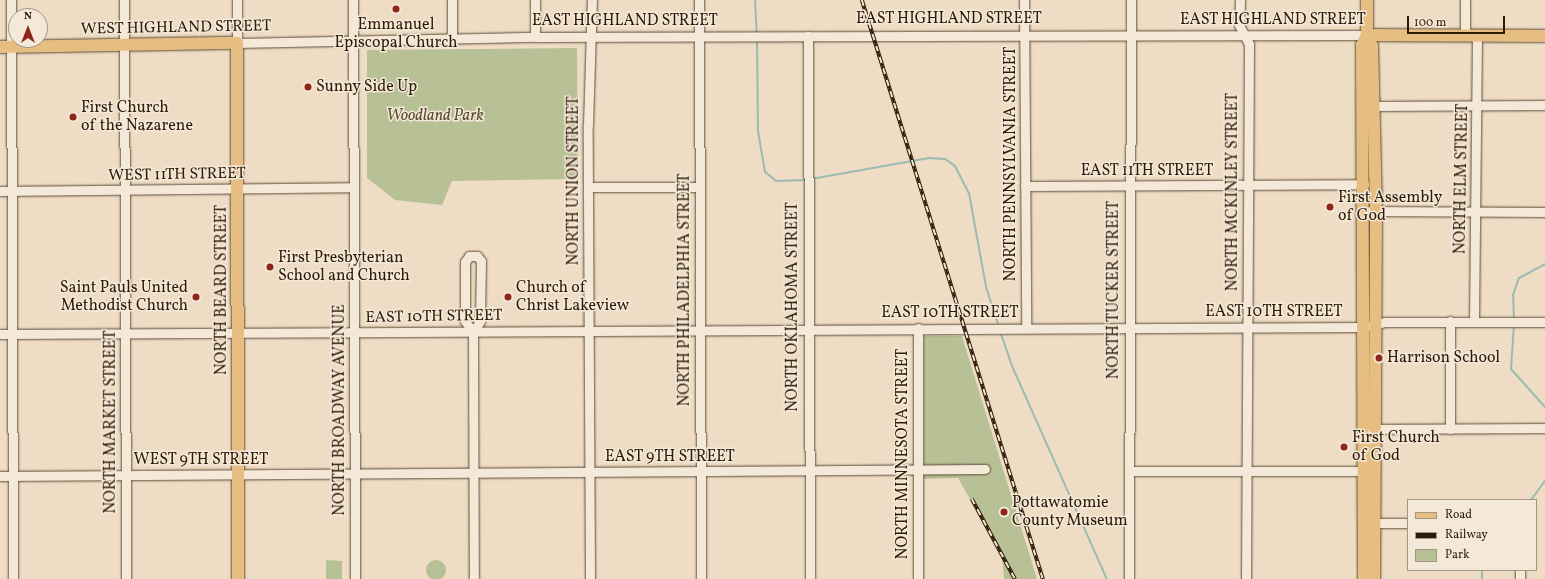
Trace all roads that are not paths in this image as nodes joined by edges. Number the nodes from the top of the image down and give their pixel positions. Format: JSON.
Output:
{"nodes":[{"id":1,"x":11,"y":0,"type":"edge"},
{"id":2,"x":124,"y":0,"type":"edge"},
{"id":3,"x":237,"y":0,"type":"edge"},
{"id":4,"x":353,"y":0,"type":"edge"},
{"id":5,"x":452,"y":0,"type":"edge"},
{"id":6,"x":535,"y":0,"type":"edge"},
{"id":7,"x":592,"y":0,"type":"edge"},
{"id":8,"x":699,"y":0,"type":"edge"},
{"id":9,"x":1024,"y":0,"type":"edge"},
{"id":10,"x":1131,"y":0,"type":"edge"},
{"id":11,"x":1240,"y":0,"type":"edge"},
{"id":12,"x":1367,"y":0,"type":"edge"},
{"id":13,"x":1465,"y":0,"type":"edge"},
{"id":14,"x":1025,"y":35,"type":"junction"},
{"id":15,"x":1367,"y":35,"type":"junction"},
{"id":16,"x":808,"y":36,"type":"junction"},
{"id":17,"x":1131,"y":36,"type":"junction"},
{"id":18,"x":1246,"y":36,"type":"junction"},
{"id":19,"x":1471,"y":36,"type":"junction"},
{"id":20,"x":1545,"y":36,"type":"edge"},
{"id":21,"x":535,"y":37,"type":"junction"},
{"id":22,"x":699,"y":37,"type":"junction"},
{"id":23,"x":590,"y":38,"type":"junction"},
{"id":24,"x":452,"y":39,"type":"junction"},
{"id":25,"x":353,"y":41,"type":"junction"},
{"id":26,"x":237,"y":43,"type":"junction"},
{"id":27,"x":124,"y":45,"type":"junction"},
{"id":28,"x":6,"y":47,"type":"edge"},
{"id":29,"x":1478,"y":104,"type":"junction"},
{"id":30,"x":1545,"y":105,"type":"edge"},
{"id":31,"x":1374,"y":106,"type":"junction"},
{"id":32,"x":1364,"y":184,"type":"junction"},
{"id":33,"x":1248,"y":185,"type":"junction"},
{"id":34,"x":1025,"y":186,"type":"junction"},
{"id":35,"x":1129,"y":186,"type":"junction"},
{"id":36,"x":588,"y":187,"type":"junction"},
{"id":37,"x":700,"y":187,"type":"junction"},
{"id":38,"x":354,"y":188,"type":"junction"},
{"id":39,"x":238,"y":189,"type":"junction"},
{"id":40,"x":124,"y":191,"type":"junction"},
{"id":41,"x":0,"y":192,"type":"edge"},
{"id":42,"x":12,"y":192,"type":"junction"},
{"id":43,"x":1370,"y":211,"type":"junction"},
{"id":44,"x":1477,"y":212,"type":"junction"},
{"id":45,"x":1545,"y":212,"type":"edge"},
{"id":46,"x":1450,"y":321,"type":"junction"},
{"id":47,"x":1474,"y":322,"type":"junction"},
{"id":48,"x":1545,"y":322,"type":"edge"},
{"id":49,"x":1371,"y":325,"type":"junction"},
{"id":50,"x":1026,"y":327,"type":"junction"},
{"id":51,"x":1248,"y":327,"type":"junction"},
{"id":52,"x":809,"y":328,"type":"junction"},
{"id":53,"x":918,"y":328,"type":"junction"},
{"id":54,"x":1130,"y":328,"type":"junction"},
{"id":55,"x":700,"y":329,"type":"junction"},
{"id":56,"x":590,"y":330,"type":"junction"},
{"id":57,"x":473,"y":332,"type":"junction"},
{"id":58,"x":354,"y":333,"type":"junction"},
{"id":59,"x":0,"y":334,"type":"edge"},
{"id":60,"x":12,"y":334,"type":"junction"},
{"id":61,"x":125,"y":334,"type":"junction"},
{"id":62,"x":239,"y":334,"type":"junction"},
{"id":63,"x":1370,"y":428,"type":"junction"},
{"id":64,"x":1545,"y":428,"type":"edge"},
{"id":65,"x":1450,"y":429,"type":"junction"},
{"id":66,"x":985,"y":469,"type":"dead end"},
{"id":67,"x":919,"y":471,"type":"junction"},
{"id":68,"x":1130,"y":471,"type":"junction"},
{"id":69,"x":1247,"y":471,"type":"junction"},
{"id":70,"x":1370,"y":471,"type":"junction"},
{"id":71,"x":590,"y":472,"type":"junction"},
{"id":72,"x":700,"y":472,"type":"junction"},
{"id":73,"x":809,"y":472,"type":"junction"},
{"id":74,"x":473,"y":473,"type":"junction"},
{"id":75,"x":239,"y":474,"type":"junction"},
{"id":76,"x":355,"y":474,"type":"junction"},
{"id":77,"x":126,"y":475,"type":"junction"},
{"id":78,"x":0,"y":476,"type":"edge"},
{"id":79,"x":14,"y":476,"type":"junction"},
{"id":80,"x":1369,"y":523,"type":"junction"},
{"id":81,"x":1407,"y":523,"type":"edge"},
{"id":82,"x":13,"y":579,"type":"edge"},
{"id":83,"x":126,"y":579,"type":"edge"},
{"id":84,"x":238,"y":579,"type":"edge"},
{"id":85,"x":355,"y":579,"type":"edge"},
{"id":86,"x":474,"y":579,"type":"edge"},
{"id":87,"x":590,"y":579,"type":"edge"},
{"id":88,"x":701,"y":579,"type":"edge"},
{"id":89,"x":810,"y":579,"type":"edge"},
{"id":90,"x":918,"y":579,"type":"edge"},
{"id":91,"x":1129,"y":579,"type":"edge"},
{"id":92,"x":1246,"y":579,"type":"edge"},
{"id":93,"x":1364,"y":579,"type":"edge"},
{"id":94,"x":1374,"y":579,"type":"edge"}],
"edges":[{"from":1,"to":28,"type":"street"},
{"from":2,"to":27,"type":"street","name":"NORTH MARKET STREET"},
{"from":3,"to":26,"type":"street","name":"NORTH BEARD STREET"},
{"from":4,"to":25,"type":"street","name":"NORTH BROADWAY AVENUE"},
{"from":5,"to":24,"type":"street"},
{"from":6,"to":21,"type":"street"},
{"from":7,"to":23,"type":"street","name":"NORTH UNION STREET"},
{"from":8,"to":22,"type":"street","name":"NORTH PHILADELPHIA STREET"},
{"from":9,"to":14,"type":"street","name":"NORTH PENNSYLVANIA STREET"},
{"from":10,"to":17,"type":"street","name":"NORTH TUCKER STREET"},
{"from":11,"to":18,"type":"street","name":"NORTH MCKINLEY STREET"},
{"from":12,"to":15,"type":"main road"},
{"from":13,"to":19,"type":"street","name":"NORTH ELM STREET"},
{"from":14,"to":16,"type":"street","name":"EAST HIGHLAND STREET"},
{"from":14,"to":17,"type":"street","name":"EAST HIGHLAND STREET"},
{"from":14,"to":34,"type":"street","name":"NORTH PENNSYLVANIA STREET"},
{"from":15,"to":18,"type":"street","name":"EAST HIGHLAND STREET"},
{"from":15,"to":19,"type":"main road","name":"EAST HIGHLAND STREET"},
{"from":15,"to":31,"type":"main road"},
{"from":15,"to":32,"type":"main road"},
{"from":16,"to":22,"type":"street","name":"EAST HIGHLAND STREET"},
{"from":16,"to":52,"type":"street","name":"NORTH OKLAHOMA STREET"},
{"from":17,"to":18,"type":"street","name":"EAST HIGHLAND STREET"},
{"from":17,"to":35,"type":"street","name":"NORTH TUCKER STREET"},
{"from":18,"to":33,"type":"street","name":"NORTH MCKINLEY STREET"},
{"from":19,"to":20,"type":"main road","name":"EAST HIGHLAND STREET"},
{"from":19,"to":29,"type":"street","name":"NORTH ELM STREET"},
{"from":21,"to":23,"type":"street","name":"EAST HIGHLAND STREET"},
{"from":21,"to":24,"type":"street","name":"EAST HIGHLAND STREET"},
{"from":22,"to":23,"type":"street","name":"EAST HIGHLAND STREET"},
{"from":22,"to":37,"type":"street","name":"NORTH PHILADELPHIA STREET"},
{"from":23,"to":36,"type":"street","name":"NORTH UNION STREET"},
{"from":24,"to":25,"type":"street","name":"EAST HIGHLAND STREET"},
{"from":25,"to":26,"type":"street","name":"WEST HIGHLAND STREET"},
{"from":25,"to":38,"type":"street","name":"NORTH BROADWAY AVENUE"},
{"from":26,"to":27,"type":"main road","name":"WEST HIGHLAND STREET"},
{"from":26,"to":39,"type":"main road","name":"NORTH BEARD STREET"},
{"from":27,"to":28,"type":"main road","name":"WEST HIGHLAND STREET"},
{"from":27,"to":40,"type":"street","name":"NORTH MARKET STREET"},
{"from":28,"to":42,"type":"street"},
{"from":29,"to":30,"type":"street"},
{"from":29,"to":31,"type":"street"},
{"from":29,"to":44,"type":"street","name":"NORTH ELM STREET"},
{"from":31,"to":43,"type":"main road"},
{"from":32,"to":33,"type":"street","name":"EAST 11TH STREET"},
{"from":32,"to":43,"type":"main road"},
{"from":33,"to":35,"type":"street","name":"EAST 11TH STREET"},
{"from":33,"to":51,"type":"street","name":"NORTH MCKINLEY STREET"},
{"from":34,"to":35,"type":"street","name":"EAST 11TH STREET"},
{"from":34,"to":50,"type":"street","name":"NORTH PENNSYLVANIA STREET"},
{"from":35,"to":54,"type":"street","name":"NORTH TUCKER STREET"},
{"from":36,"to":37,"type":"street"},
{"from":36,"to":56,"type":"street","name":"NORTH UNION STREET"},
{"from":37,"to":55,"type":"street","name":"NORTH PHILADELPHIA STREET"},
{"from":38,"to":39,"type":"street","name":"WEST 11TH STREET"},
{"from":38,"to":58,"type":"street","name":"NORTH BROADWAY AVENUE"},
{"from":39,"to":40,"type":"street","name":"WEST 11TH STREET"},
{"from":39,"to":62,"type":"main road","name":"NORTH BEARD STREET"},
{"from":40,"to":42,"type":"street","name":"WEST 11TH STREET"},
{"from":40,"to":61,"type":"street","name":"NORTH MARKET STREET"},
{"from":41,"to":42,"type":"street","name":"WEST 11TH STREET"},
{"from":42,"to":60,"type":"street"},
{"from":43,"to":44,"type":"street"},
{"from":43,"to":49,"type":"main road"},
{"from":44,"to":45,"type":"street"},
{"from":44,"to":47,"type":"street","name":"NORTH ELM STREET"},
{"from":46,"to":47,"type":"street","name":"EAST 10TH STREET"},
{"from":46,"to":49,"type":"street","name":"EAST 10TH STREET"},
{"from":46,"to":65,"type":"street"},
{"from":47,"to":48,"type":"street","name":"EAST 10TH STREET"},
{"from":49,"to":51,"type":"street","name":"EAST 10TH STREET"},
{"from":49,"to":63,"type":"main road"},
{"from":50,"to":53,"type":"street","name":"EAST 10TH STREET"},
{"from":50,"to":54,"type":"street","name":"EAST 10TH STREET"},
{"from":51,"to":54,"type":"street","name":"EAST 10TH STREET"},
{"from":51,"to":69,"type":"street","name":"NORTH MCKINLEY STREET"},
{"from":52,"to":53,"type":"street","name":"EAST 10TH STREET"},
{"from":52,"to":55,"type":"street","name":"EAST 10TH STREET"},
{"from":52,"to":73,"type":"street","name":"NORTH OKLAHOMA STREET"},
{"from":53,"to":67,"type":"street","name":"NORTH MINNESOTA STREET"},
{"from":54,"to":68,"type":"street","name":"NORTH TUCKER STREET"},
{"from":55,"to":56,"type":"street","name":"EAST 10TH STREET"},
{"from":55,"to":72,"type":"street","name":"NORTH PHILADELPHIA STREET"},
{"from":56,"to":57,"type":"street","name":"EAST 10TH STREET"},
{"from":56,"to":71,"type":"street","name":"NORTH UNION STREET"},
{"from":57,"to":57,"type":"street"},
{"from":57,"to":58,"type":"street","name":"EAST 10TH STREET"},
{"from":57,"to":74,"type":"street"},
{"from":58,"to":62,"type":"street","name":"EAST 10TH STREET"},
{"from":58,"to":76,"type":"street","name":"NORTH BROADWAY AVENUE"},
{"from":59,"to":60,"type":"street","name":"EAST 10TH STREET"},
{"from":60,"to":61,"type":"street","name":"EAST 10TH STREET"},
{"from":60,"to":79,"type":"street"},
{"from":61,"to":62,"type":"street","name":"EAST 10TH STREET"},
{"from":61,"to":77,"type":"street","name":"NORTH MARKET STREET"},
{"from":62,"to":75,"type":"main road","name":"NORTH BEARD STREET"},
{"from":63,"to":65,"type":"street"},
{"from":63,"to":70,"type":"main road"},
{"from":64,"to":65,"type":"street"},
{"from":66,"to":67,"type":"street","name":"EAST 9TH STREET"},
{"from":67,"to":73,"type":"street","name":"EAST 9TH STREET"},
{"from":67,"to":90,"type":"street","name":"NORTH MINNESOTA STREET"},
{"from":68,"to":69,"type":"street"},
{"from":68,"to":91,"type":"street","name":"NORTH TUCKER STREET"},
{"from":69,"to":70,"type":"street"},
{"from":69,"to":92,"type":"street","name":"NORTH MCKINLEY STREET"},
{"from":70,"to":80,"type":"main road"},
{"from":71,"to":72,"type":"street","name":"EAST 9TH STREET"},
{"from":71,"to":74,"type":"street","name":"EAST 9TH STREET"},
{"from":71,"to":87,"type":"street","name":"NORTH UNION STREET"},
{"from":72,"to":73,"type":"street","name":"EAST 9TH STREET"},
{"from":72,"to":88,"type":"street","name":"NORTH PHILADELPHIA STREET"},
{"from":73,"to":89,"type":"street","name":"NORTH OKLAHOMA STREET"},
{"from":74,"to":76,"type":"street","name":"EAST 9TH STREET"},
{"from":74,"to":86,"type":"street"},
{"from":75,"to":76,"type":"street","name":"WEST 9TH STREET"},
{"from":75,"to":77,"type":"street","name":"WEST 9TH STREET"},
{"from":75,"to":84,"type":"main road","name":"NORTH BEARD STREET"},
{"from":76,"to":85,"type":"street","name":"NORTH BROADWAY AVENUE"},
{"from":77,"to":79,"type":"street","name":"WEST 9TH STREET"},
{"from":77,"to":83,"type":"street","name":"NORTH MARKET STREET"},
{"from":78,"to":79,"type":"street","name":"WEST 9TH STREET"},
{"from":79,"to":82,"type":"street"},
{"from":80,"to":81,"type":"street"},
{"from":80,"to":93,"type":"main road"},
{"from":80,"to":94,"type":"main road"}]}
